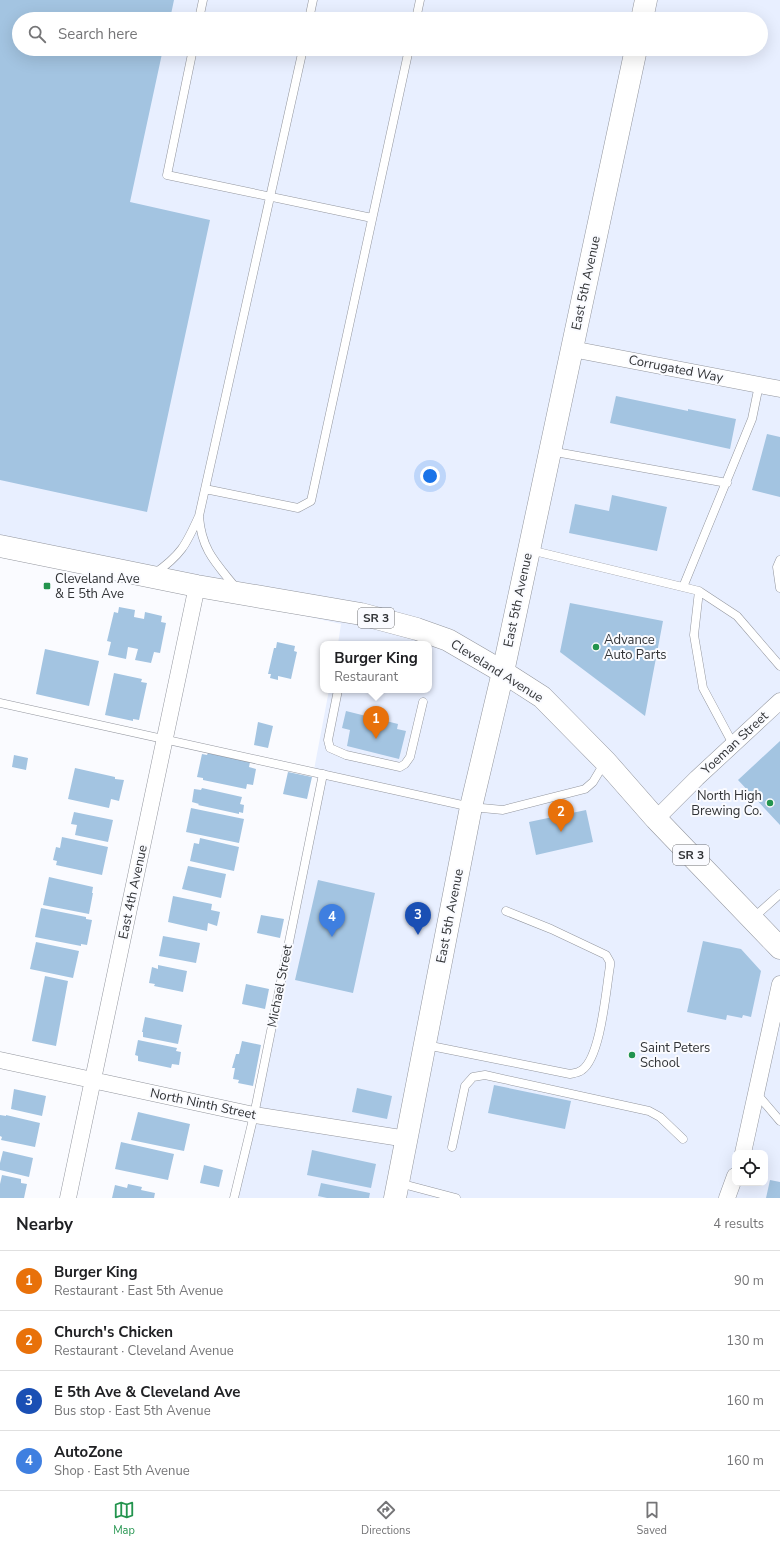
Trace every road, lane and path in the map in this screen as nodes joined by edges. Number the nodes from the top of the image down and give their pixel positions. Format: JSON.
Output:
{"nodes":[{"id":1,"x":203,"y":0,"type":"edge"},
{"id":2,"x":314,"y":0,"type":"edge"},
{"id":3,"x":420,"y":0,"type":"edge"},
{"id":4,"x":646,"y":0,"type":"edge"},
{"id":5,"x":200,"y":12,"type":"edge"},
{"id":6,"x":311,"y":12,"type":"edge"},
{"id":7,"x":417,"y":12,"type":"edge"},
{"id":8,"x":643,"y":12,"type":"edge"},
{"id":9,"x":192,"y":56,"type":"edge"},
{"id":10,"x":300,"y":56,"type":"edge"},
{"id":11,"x":407,"y":56,"type":"edge"},
{"id":12,"x":635,"y":56,"type":"edge"},
{"id":13,"x":270,"y":197,"type":"junction"},
{"id":14,"x":372,"y":218,"type":"junction"},
{"id":15,"x":572,"y":349,"type":"junction"},
{"id":16,"x":759,"y":385,"type":"junction"},
{"id":17,"x":780,"y":389,"type":"edge"},
{"id":18,"x":550,"y":451,"type":"junction"},
{"id":19,"x":727,"y":483,"type":"junction"},
{"id":20,"x":205,"y":489,"type":"junction"},
{"id":21,"x":199,"y":516,"type":"junction"},
{"id":22,"x":0,"y":546,"type":"edge"},
{"id":23,"x":529,"y":550,"type":"junction"},
{"id":24,"x":780,"y":560,"type":"edge"},
{"id":25,"x":150,"y":577,"type":"junction"},
{"id":26,"x":197,"y":586,"type":"junction"},
{"id":27,"x":683,"y":587,"type":"junction"},
{"id":28,"x":780,"y":588,"type":"edge"},
{"id":29,"x":699,"y":592,"type":"junction"},
{"id":30,"x":241,"y":594,"type":"junction"},
{"id":31,"x":780,"y":666,"type":"edge"},
{"id":32,"x":503,"y":672,"type":"junction"},
{"id":33,"x":337,"y":693,"type":"edge"},
{"id":34,"x":780,"y":701,"type":"edge"},
{"id":35,"x":423,"y":702,"type":"dead end"},
{"id":36,"x":0,"y":703,"type":"edge"},
{"id":37,"x":165,"y":739,"type":"junction"},
{"id":38,"x":733,"y":744,"type":"junction"},
{"id":39,"x":606,"y":762,"type":"junction"},
{"id":40,"x":323,"y":774,"type":"junction"},
{"id":41,"x":471,"y":807,"type":"junction"},
{"id":42,"x":656,"y":819,"type":"junction"},
{"id":43,"x":780,"y":894,"type":"edge"},
{"id":44,"x":506,"y":911,"type":"dead end"},
{"id":45,"x":752,"y":919,"type":"junction"},
{"id":46,"x":780,"y":948,"type":"edge"},
{"id":47,"x":780,"y":984,"type":"edge"},
{"id":48,"x":426,"y":1045,"type":"junction"},
{"id":49,"x":0,"y":1060,"type":"edge"},
{"id":50,"x":93,"y":1080,"type":"junction"},
{"id":51,"x":756,"y":1094,"type":"junction"},
{"id":52,"x":254,"y":1115,"type":"junction"},
{"id":53,"x":780,"y":1121,"type":"edge"},
{"id":54,"x":407,"y":1139,"type":"junction"},
{"id":55,"x":683,"y":1139,"type":"dead end"},
{"id":56,"x":452,"y":1147,"type":"dead end"},
{"id":57,"x":744,"y":1150,"type":"edge"},
{"id":58,"x":732,"y":1184,"type":"edge"},
{"id":59,"x":734,"y":1186,"type":"edge"},
{"id":60,"x":397,"y":1191,"type":"edge"},
{"id":61,"x":68,"y":1198,"type":"edge"},
{"id":62,"x":234,"y":1198,"type":"edge"},
{"id":63,"x":456,"y":1198,"type":"edge"},
{"id":64,"x":727,"y":1198,"type":"edge"},
{"id":65,"x":735,"y":1198,"type":"edge"}],
"edges":[{"from":1,"to":5,"type":"lane"},
{"from":2,"to":6,"type":"lane"},
{"from":3,"to":7,"type":"lane"},
{"from":4,"to":8,"type":"main road"},
{"from":9,"to":13,"type":"lane"},
{"from":10,"to":13,"type":"lane"},
{"from":11,"to":14,"type":"lane"},
{"from":12,"to":15,"type":"main road","name":"East 5th Avenue"},
{"from":13,"to":14,"type":"lane"},
{"from":13,"to":20,"type":"lane"},
{"from":14,"to":20,"type":"lane"},
{"from":15,"to":16,"type":"street","name":"Corrugated Way"},
{"from":15,"to":18,"type":"main road","name":"East 5th Avenue"},
{"from":16,"to":17,"type":"street","name":"Corrugated Way"},
{"from":16,"to":19,"type":"lane"},
{"from":18,"to":19,"type":"lane"},
{"from":18,"to":23,"type":"main road","name":"East 5th Avenue"},
{"from":19,"to":27,"type":"lane"},
{"from":20,"to":21,"type":"lane"},
{"from":21,"to":25,"type":"lane"},
{"from":21,"to":30,"type":"lane"},
{"from":22,"to":25,"type":"main road","name":"Cleveland Avenue","number":"SR 3"},
{"from":23,"to":27,"type":"lane"},
{"from":23,"to":32,"type":"main road","name":"East 5th Avenue"},
{"from":24,"to":28,"type":"lane"},
{"from":25,"to":26,"type":"main road","name":"Cleveland Avenue","number":"SR 3"},
{"from":26,"to":30,"type":"main road","name":"Cleveland Avenue","number":"SR 3"},
{"from":26,"to":37,"type":"street","name":"East 4th Avenue"},
{"from":27,"to":29,"type":"lane"},
{"from":29,"to":31,"type":"lane"},
{"from":29,"to":38,"type":"lane"},
{"from":30,"to":32,"type":"main road","name":"Cleveland Avenue","number":"SR 3"},
{"from":32,"to":39,"type":"main road","name":"Cleveland Avenue","number":"SR 3"},
{"from":32,"to":41,"type":"main road","name":"East 5th Avenue"},
{"from":33,"to":35,"type":"lane"},
{"from":34,"to":38,"type":"street","name":"Yoeman Street"},
{"from":36,"to":37,"type":"lane"},
{"from":37,"to":40,"type":"lane"},
{"from":37,"to":50,"type":"street","name":"East 4th Avenue"},
{"from":38,"to":42,"type":"street","name":"Yoeman Street"},
{"from":39,"to":41,"type":"lane"},
{"from":39,"to":42,"type":"main road","name":"Cleveland Avenue","number":"SR 3"},
{"from":40,"to":41,"type":"lane"},
{"from":40,"to":52,"type":"lane","name":"Michael Street"},
{"from":41,"to":48,"type":"main road","name":"East 5th Avenue"},
{"from":42,"to":45,"type":"main road","name":"Cleveland Avenue","number":"SR 3"},
{"from":43,"to":45,"type":"lane"},
{"from":44,"to":48,"type":"lane"},
{"from":45,"to":46,"type":"main road","name":"Cleveland Avenue","number":"SR 3"},
{"from":47,"to":51,"type":"street"},
{"from":48,"to":54,"type":"main road","name":"East 5th Avenue"},
{"from":49,"to":50,"type":"street","name":"North Ninth Street"},
{"from":50,"to":52,"type":"street","name":"North Ninth Street"},
{"from":50,"to":61,"type":"street","name":"East 4th Avenue"},
{"from":51,"to":53,"type":"lane"},
{"from":51,"to":57,"type":"street"},
{"from":52,"to":54,"type":"street","name":"North Ninth Street"},
{"from":52,"to":62,"type":"lane","name":"Michael Street"},
{"from":54,"to":60,"type":"main road","name":"East 5th Avenue"},
{"from":55,"to":56,"type":"lane"},
{"from":58,"to":64,"type":"street"},
{"from":59,"to":65,"type":"street"},
{"from":60,"to":63,"type":"lane"}]}
